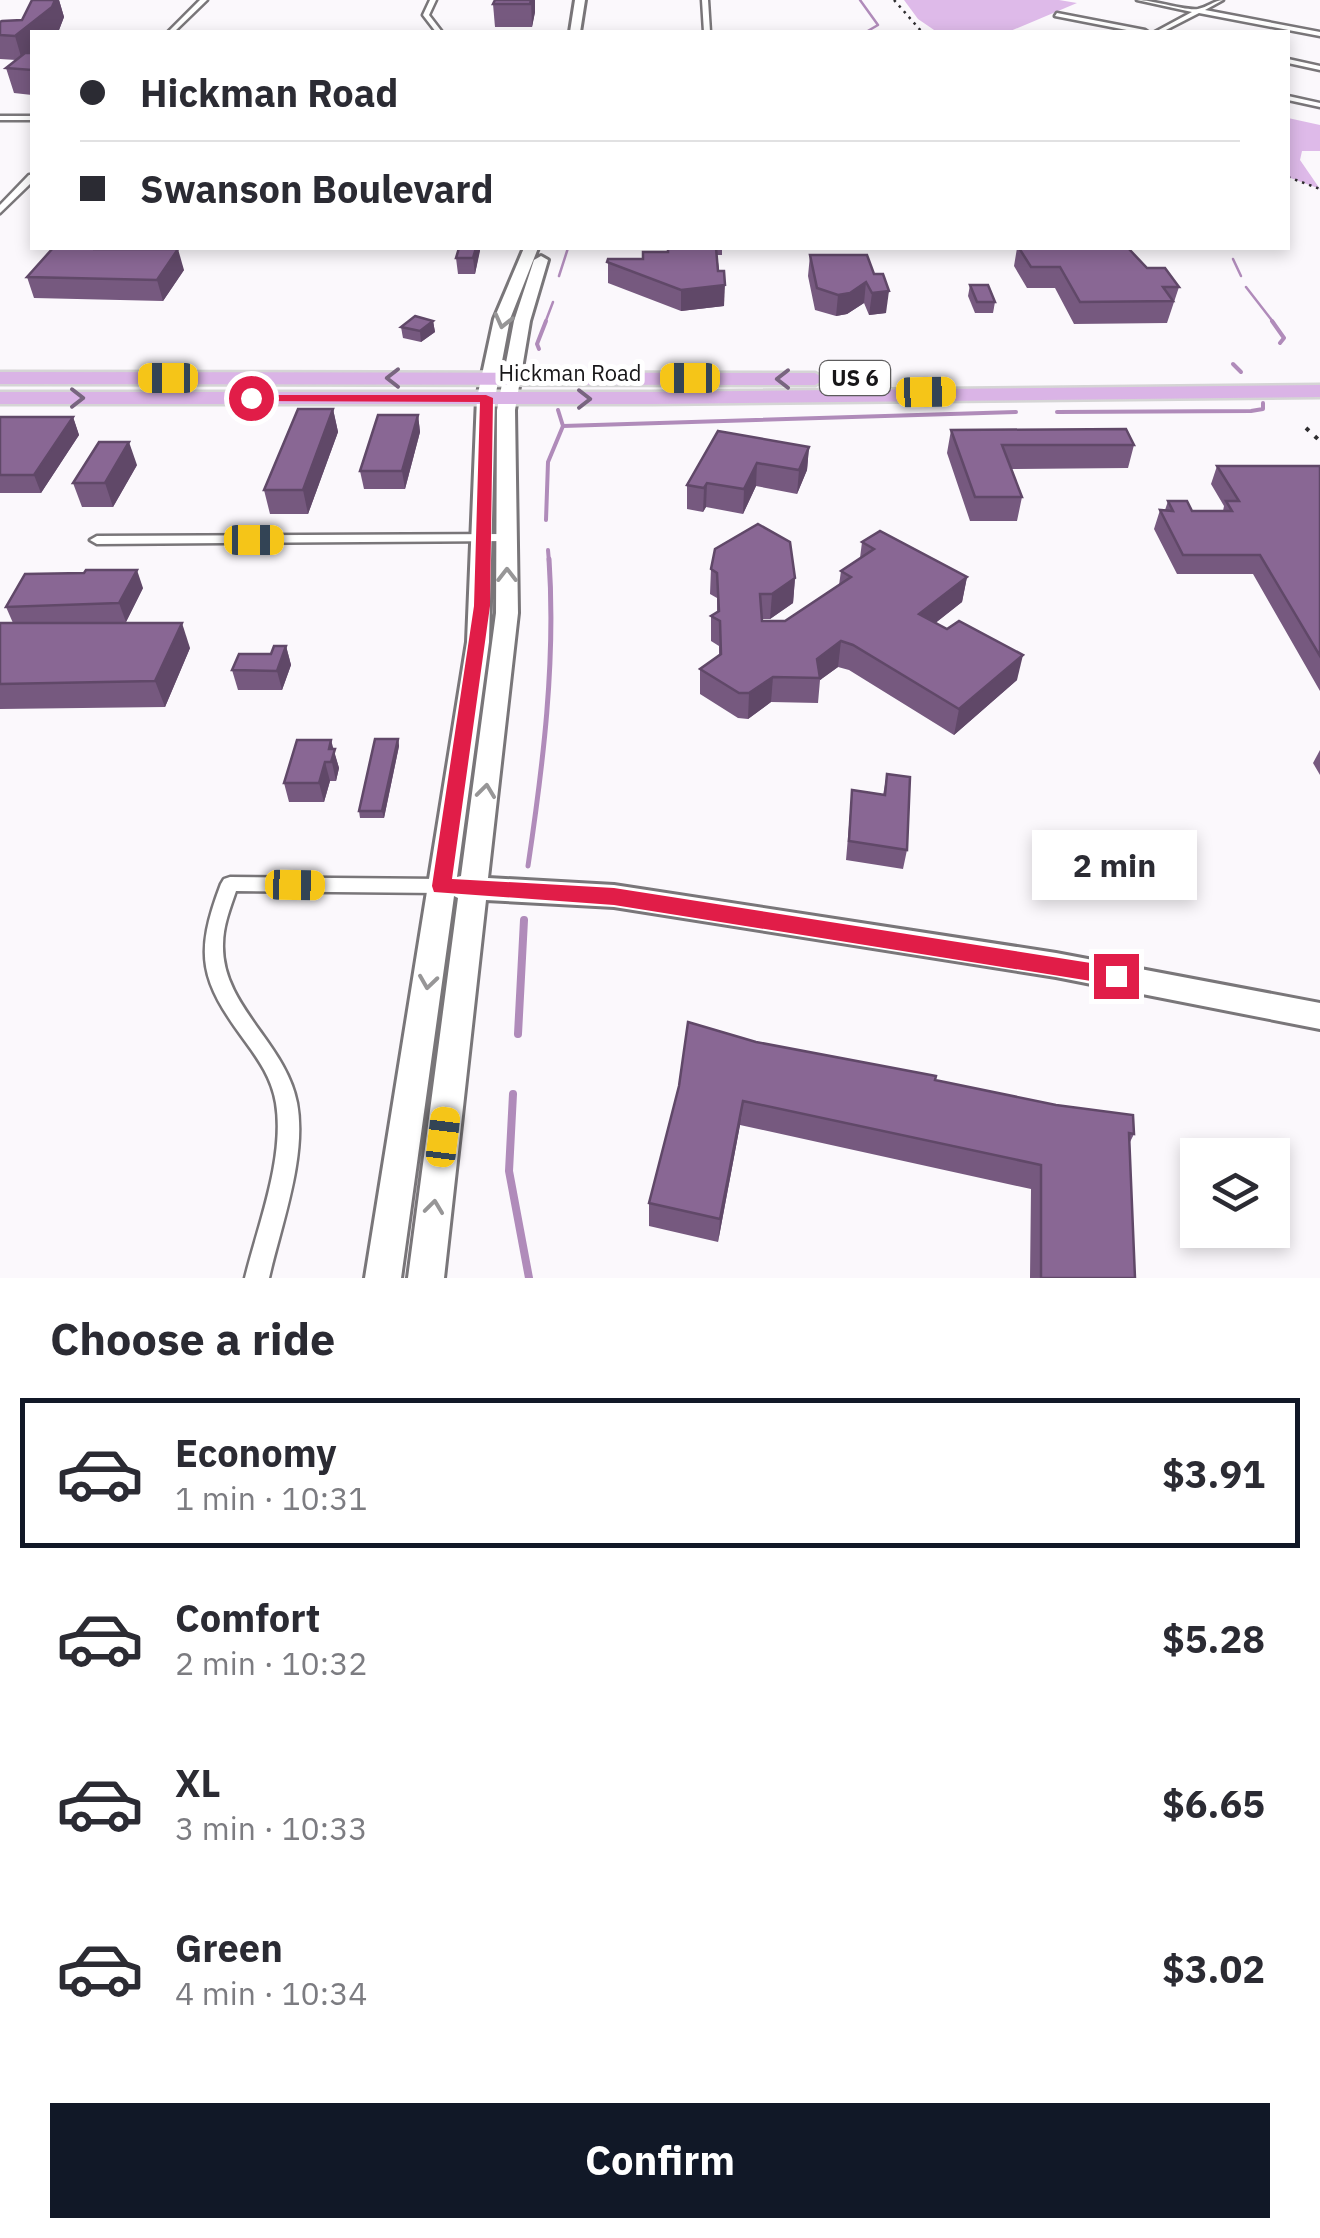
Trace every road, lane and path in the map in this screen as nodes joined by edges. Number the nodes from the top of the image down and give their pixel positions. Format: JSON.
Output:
{"nodes":[{"id":1,"x":204,"y":0,"type":"edge"},
{"id":2,"x":432,"y":0,"type":"edge"},
{"id":3,"x":580,"y":0,"type":"edge"},
{"id":4,"x":588,"y":0,"type":"edge"},
{"id":5,"x":705,"y":0,"type":"edge"},
{"id":6,"x":1140,"y":0,"type":"edge"},
{"id":7,"x":1220,"y":0,"type":"edge"},
{"id":8,"x":1198,"y":11,"type":"junction"},
{"id":9,"x":1057,"y":15,"type":"dead end"},
{"id":10,"x":173,"y":30,"type":"edge"},
{"id":11,"x":437,"y":30,"type":"edge"},
{"id":12,"x":575,"y":30,"type":"edge"},
{"id":13,"x":585,"y":30,"type":"edge"},
{"id":14,"x":708,"y":30,"type":"edge"},
{"id":15,"x":1135,"y":30,"type":"edge"},
{"id":16,"x":1162,"y":30,"type":"edge"},
{"id":17,"x":1318,"y":32,"type":"edge"},
{"id":18,"x":1290,"y":61,"type":"edge"},
{"id":19,"x":1320,"y":68,"type":"edge"},
{"id":20,"x":1290,"y":98,"type":"edge"},
{"id":21,"x":1320,"y":105,"type":"edge"},
{"id":22,"x":0,"y":118,"type":"edge"},
{"id":23,"x":30,"y":118,"type":"edge"},
{"id":24,"x":30,"y":178,"type":"edge"},
{"id":25,"x":0,"y":210,"type":"edge"},
{"id":26,"x":530,"y":250,"type":"edge"},
{"id":27,"x":545,"y":250,"type":"edge"},
{"id":28,"x":0,"y":378,"type":"edge"},
{"id":29,"x":1320,"y":379,"type":"edge"},
{"id":30,"x":499,"y":388,"type":"junction"},
{"id":31,"x":1320,"y":390,"type":"edge"},
{"id":32,"x":0,"y":398,"type":"edge"},
{"id":33,"x":495,"y":539,"type":"junction"},
{"id":34,"x":97,"y":540,"type":"dead end"},
{"id":35,"x":442,"y":886,"type":"junction"},
{"id":36,"x":474,"y":888,"type":"junction"},
{"id":37,"x":1320,"y":1016,"type":"edge"},
{"id":38,"x":257,"y":1278,"type":"edge"},
{"id":39,"x":383,"y":1278,"type":"edge"},
{"id":40,"x":426,"y":1278,"type":"edge"}],
"edges":[{"from":1,"to":10,"type":"street"},
{"from":2,"to":11,"type":"street"},
{"from":3,"to":12,"type":"main road"},
{"from":4,"to":13,"type":"main road"},
{"from":5,"to":14,"type":"street"},
{"from":6,"to":8,"type":"street"},
{"from":7,"to":8,"type":"street"},
{"from":8,"to":16,"type":"street"},
{"from":8,"to":17,"type":"street"},
{"from":9,"to":15,"type":"street"},
{"from":18,"to":19,"type":"street"},
{"from":20,"to":21,"type":"street"},
{"from":22,"to":23,"type":"street"},
{"from":24,"to":25,"type":"street"},
{"from":26,"to":30,"type":"main road","one_way":true},
{"from":27,"to":30,"type":"main road"},
{"from":30,"to":28,"type":"main road","name":"Hickman Road","number":"US 6","one_way":true},
{"from":29,"to":30,"type":"main road","name":"Hickman Road","number":"US 6","one_way":true},
{"from":30,"to":31,"type":"main road","name":"Hickman Road","number":"US 6","one_way":true},
{"from":32,"to":30,"type":"main road","name":"Hickman Road","number":"US 6","one_way":true},
{"from":30,"to":33,"type":"main road"},
{"from":33,"to":34,"type":"street"},
{"from":33,"to":35,"type":"main road"},
{"from":36,"to":33,"type":"main road","one_way":true},
{"from":35,"to":36,"type":"main road"},
{"from":35,"to":38,"type":"street"},
{"from":35,"to":39,"type":"main road","one_way":true},
{"from":36,"to":37,"type":"main road"},
{"from":40,"to":36,"type":"main road","one_way":true}]}
